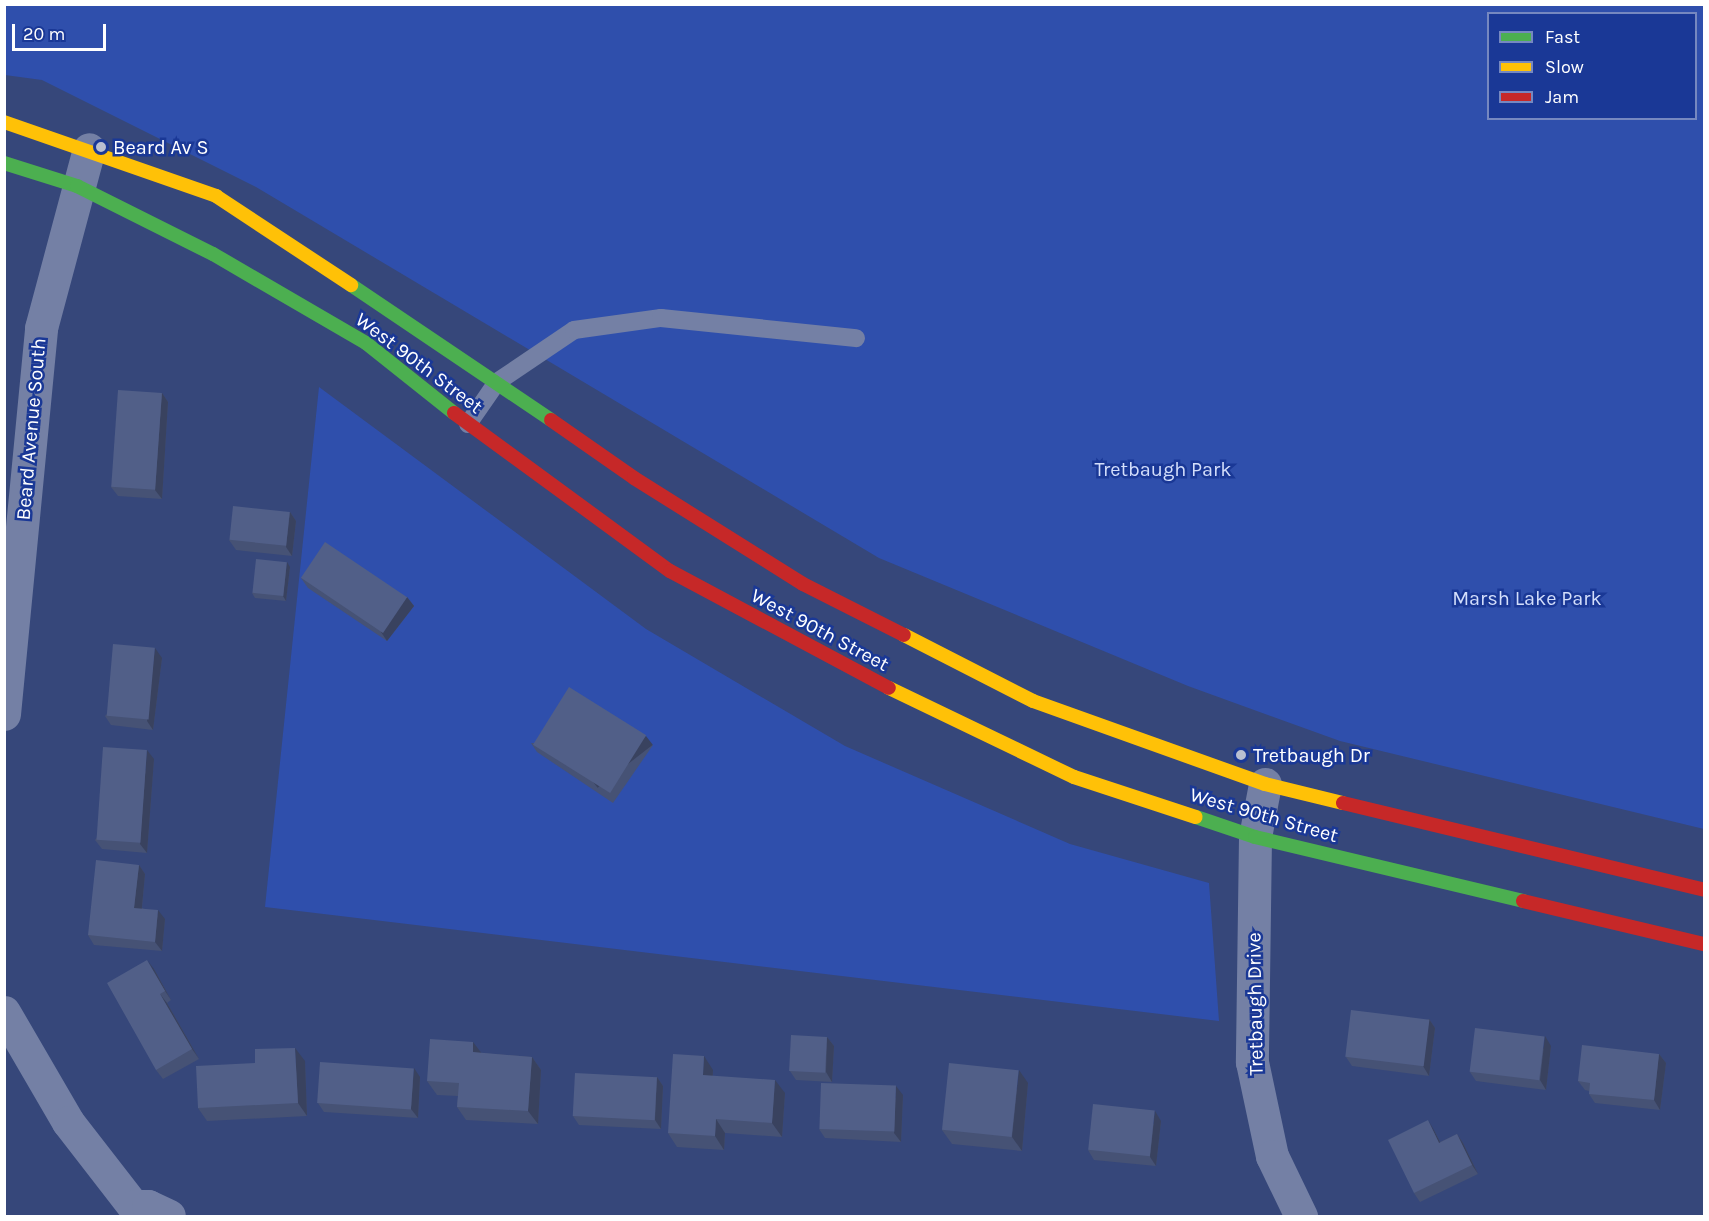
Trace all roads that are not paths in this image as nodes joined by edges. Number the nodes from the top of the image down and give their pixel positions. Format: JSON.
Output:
{"nodes":[{"id":1,"x":4,"y":122,"type":"edge"},
{"id":2,"x":88,"y":149,"type":"junction"},
{"id":3,"x":4,"y":162,"type":"edge"},
{"id":4,"x":77,"y":186,"type":"junction"},
{"id":5,"x":856,"y":338,"type":"dead end"},
{"id":6,"x":497,"y":382,"type":"junction"},
{"id":7,"x":468,"y":424,"type":"junction"},
{"id":8,"x":4,"y":714,"type":"edge"},
{"id":9,"x":1265,"y":784,"type":"junction"},
{"id":10,"x":1255,"y":837,"type":"junction"},
{"id":11,"x":1704,"y":890,"type":"edge"},
{"id":12,"x":1704,"y":944,"type":"edge"},
{"id":13,"x":4,"y":1012,"type":"edge"},
{"id":14,"x":138,"y":1211,"type":"edge"},
{"id":15,"x":169,"y":1216,"type":"edge"},
{"id":16,"x":1301,"y":1216,"type":"edge"}],
"edges":[{"from":1,"to":2,"type":"street","name":"West 90th Street"},
{"from":2,"to":4,"type":"street","name":"Beard Avenue South"},
{"from":2,"to":6,"type":"street","name":"West 90th Street"},
{"from":3,"to":4,"type":"street","name":"West 90th Street"},
{"from":4,"to":7,"type":"street","name":"West 90th Street"},
{"from":4,"to":8,"type":"street","name":"Beard Avenue South"},
{"from":5,"to":6,"type":"lane"},
{"from":6,"to":7,"type":"lane"},
{"from":6,"to":9,"type":"street","name":"West 90th Street"},
{"from":7,"to":10,"type":"street","name":"West 90th Street"},
{"from":9,"to":10,"type":"street","name":"Tretbaugh Drive"},
{"from":9,"to":11,"type":"street","name":"West 90th Street"},
{"from":10,"to":12,"type":"street","name":"West 90th Street"},
{"from":10,"to":16,"type":"street","name":"Tretbaugh Drive"},
{"from":13,"to":14,"type":"street"},
{"from":14,"to":15,"type":"street"}]}
